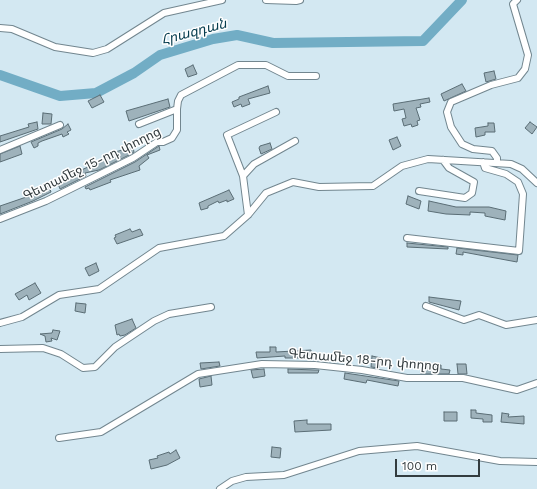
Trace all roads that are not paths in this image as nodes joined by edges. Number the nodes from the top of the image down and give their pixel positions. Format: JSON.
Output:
{"nodes":[{"id":1,"x":222,"y":0,"type":"edge"},
{"id":2,"x":266,"y":0,"type":"edge"},
{"id":3,"x":300,"y":0,"type":"edge"},
{"id":4,"x":517,"y":0,"type":"edge"},
{"id":5,"x":0,"y":28,"type":"edge"},
{"id":6,"x":316,"y":76,"type":"dead end"},
{"id":7,"x":178,"y":109,"type":"junction"},
{"id":8,"x":276,"y":112,"type":"dead end"},
{"id":9,"x":139,"y":124,"type":"dead end"},
{"id":10,"x":60,"y":125,"type":"dead end"},
{"id":11,"x":295,"y":141,"type":"dead end"},
{"id":12,"x":0,"y":150,"type":"edge"},
{"id":13,"x":444,"y":160,"type":"junction"},
{"id":14,"x":483,"y":162,"type":"junction"},
{"id":15,"x":497,"y":163,"type":"junction"},
{"id":16,"x":243,"y":176,"type":"junction"},
{"id":17,"x":537,"y":183,"type":"edge"},
{"id":18,"x":418,"y":191,"type":"dead end"},
{"id":19,"x":248,"y":215,"type":"junction"},
{"id":20,"x":0,"y":219,"type":"edge"},
{"id":21,"x":407,"y":238,"type":"dead end"},
{"id":22,"x":426,"y":306,"type":"dead end"},
{"id":23,"x":211,"y":308,"type":"dead end"},
{"id":24,"x":537,"y":320,"type":"edge"},
{"id":25,"x":0,"y":323,"type":"edge"},
{"id":26,"x":0,"y":349,"type":"edge"},
{"id":27,"x":537,"y":383,"type":"edge"},
{"id":28,"x":59,"y":438,"type":"dead end"},
{"id":29,"x":537,"y":462,"type":"edge"},
{"id":30,"x":220,"y":489,"type":"edge"}],
"edges":[{"from":1,"to":5,"type":"street"},
{"from":2,"to":3,"type":"street"},
{"from":4,"to":15,"type":"street"},
{"from":6,"to":7,"type":"street"},
{"from":7,"to":9,"type":"street","name":"Գետամեջ 15-րդ փողոց"},
{"from":7,"to":20,"type":"street","name":"Գետամեջ 15-րդ փողոց"},
{"from":8,"to":16,"type":"street"},
{"from":10,"to":12,"type":"street"},
{"from":11,"to":16,"type":"street"},
{"from":13,"to":14,"type":"street"},
{"from":13,"to":18,"type":"street"},
{"from":13,"to":19,"type":"street"},
{"from":14,"to":15,"type":"street"},
{"from":14,"to":21,"type":"street"},
{"from":15,"to":17,"type":"street"},
{"from":16,"to":19,"type":"street"},
{"from":19,"to":25,"type":"street"},
{"from":22,"to":24,"type":"street"},
{"from":23,"to":26,"type":"street"},
{"from":27,"to":28,"type":"street","name":"Գետամեջ 18-րդ փողոց"},
{"from":29,"to":30,"type":"street"}]}
